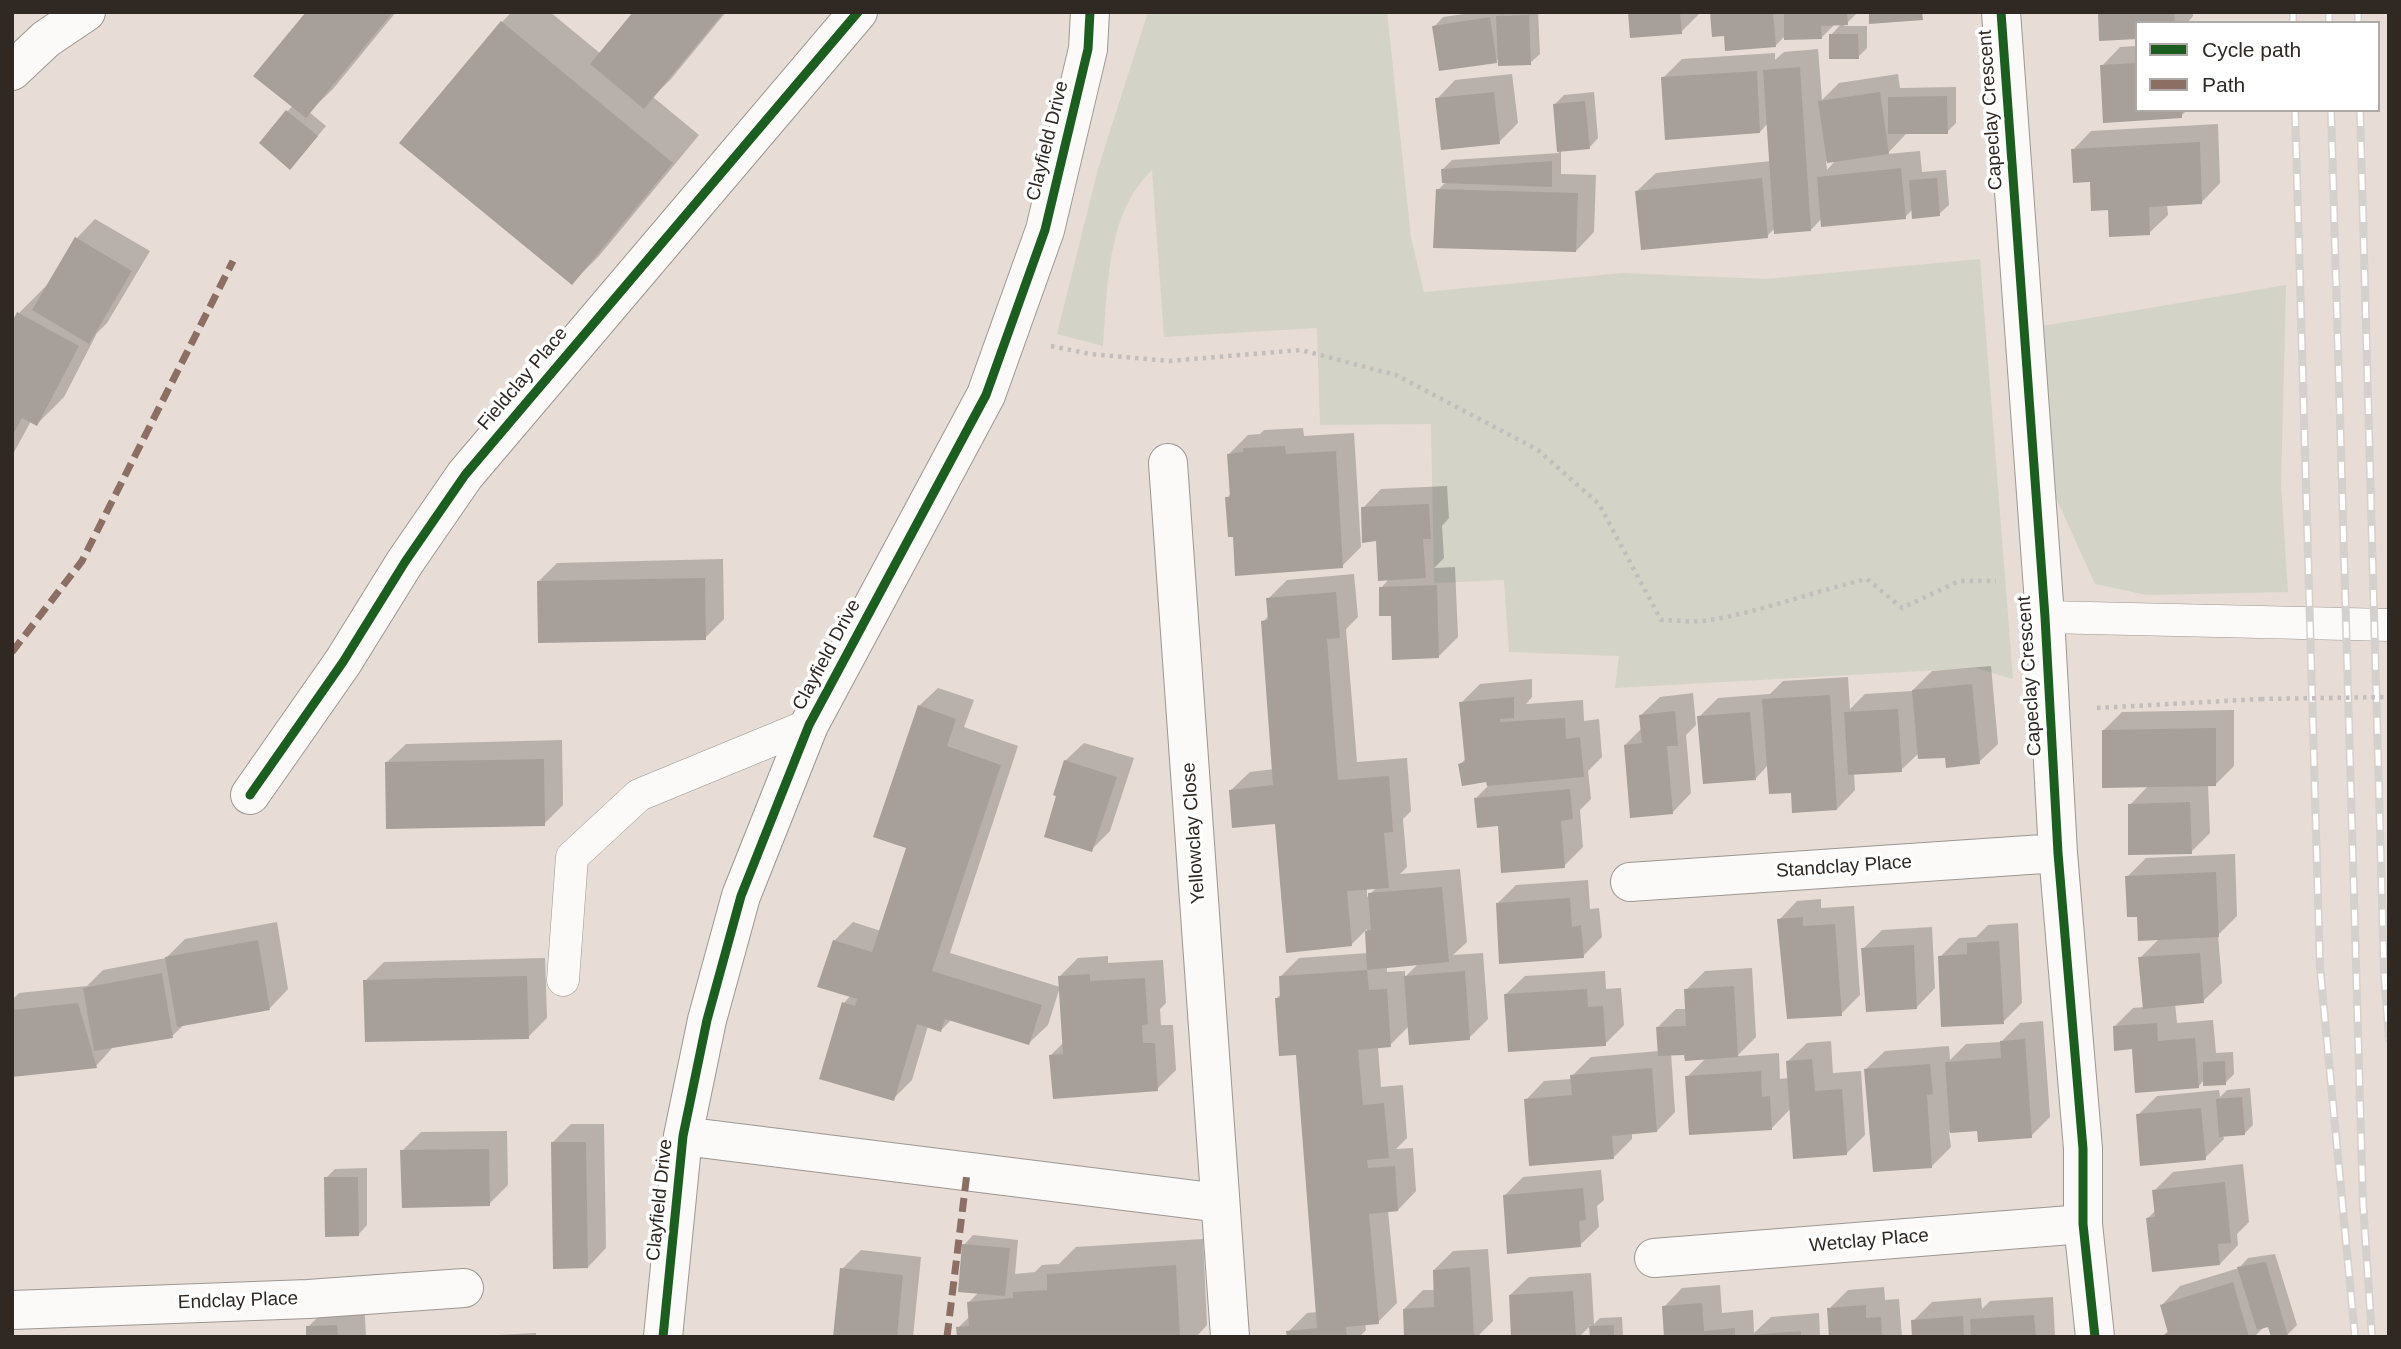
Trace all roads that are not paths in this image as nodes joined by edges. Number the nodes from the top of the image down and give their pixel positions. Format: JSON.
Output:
{"nodes":[{"id":1,"x":86,"y":12,"type":"edge"},
{"id":2,"x":858,"y":12,"type":"edge"},
{"id":3,"x":1090,"y":12,"type":"edge"},
{"id":4,"x":2001,"y":12,"type":"edge"},
{"id":5,"x":12,"y":71,"type":"edge"},
{"id":6,"x":1168,"y":463,"type":"dead end"},
{"id":7,"x":2043,"y":599,"type":"junction"},
{"id":8,"x":2389,"y":625,"type":"edge"},
{"id":9,"x":809,"y":725,"type":"junction"},
{"id":10,"x":250,"y":795,"type":"dead end"},
{"id":11,"x":2057,"y":853,"type":"junction"},
{"id":12,"x":1630,"y":882,"type":"dead end"},
{"id":13,"x":563,"y":980,"type":"dead end"},
{"id":14,"x":683,"y":1136,"type":"junction"},
{"id":15,"x":1220,"y":1203,"type":"junction"},
{"id":16,"x":2083,"y":1224,"type":"junction"},
{"id":17,"x":1654,"y":1258,"type":"dead end"},
{"id":18,"x":464,"y":1287,"type":"dead end"},
{"id":19,"x":12,"y":1310,"type":"edge"},
{"id":20,"x":663,"y":1337,"type":"edge"},
{"id":21,"x":1230,"y":1337,"type":"edge"},
{"id":22,"x":2095,"y":1337,"type":"edge"}],
"edges":[{"from":1,"to":5,"type":"street"},
{"from":2,"to":10,"type":"street","name":"Fieldclay Place"},
{"from":3,"to":9,"type":"street","name":"Clayfield Drive"},
{"from":4,"to":7,"type":"street","name":"Capeclay Crescent"},
{"from":6,"to":15,"type":"street","name":"Yellowclay Close"},
{"from":7,"to":8,"type":"lane"},
{"from":7,"to":11,"type":"street","name":"Capeclay Crescent"},
{"from":9,"to":13,"type":"lane"},
{"from":9,"to":14,"type":"street","name":"Clayfield Drive"},
{"from":11,"to":12,"type":"street","name":"Standclay Place"},
{"from":11,"to":16,"type":"street","name":"Capeclay Crescent"},
{"from":14,"to":15,"type":"street"},
{"from":14,"to":20,"type":"street","name":"Clayfield Drive"},
{"from":15,"to":21,"type":"street","name":"Yellowclay Close"},
{"from":16,"to":17,"type":"street","name":"Wetclay Place"},
{"from":16,"to":22,"type":"street","name":"Capeclay Crescent"},
{"from":18,"to":19,"type":"street","name":"Endclay Place"}]}
